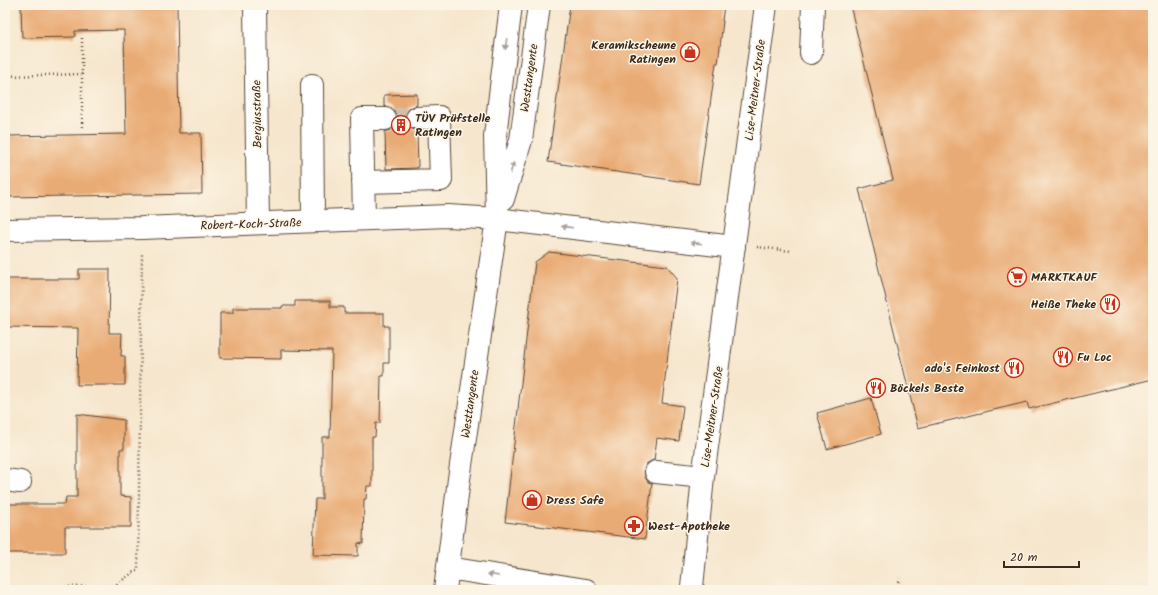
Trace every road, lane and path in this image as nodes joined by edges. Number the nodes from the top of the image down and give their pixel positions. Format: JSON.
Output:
{"nodes":[{"id":1,"x":255,"y":5,"type":"edge"},
{"id":2,"x":511,"y":5,"type":"edge"},
{"id":3,"x":539,"y":5,"type":"edge"},
{"id":4,"x":766,"y":5,"type":"edge"},
{"id":5,"x":813,"y":5,"type":"edge"},
{"id":6,"x":82,"y":37,"type":"dead end"},
{"id":7,"x":811,"y":53,"type":"dead end"},
{"id":8,"x":82,"y":74,"type":"junction"},
{"id":9,"x":5,"y":76,"type":"edge"},
{"id":10,"x":312,"y":85,"type":"dead end"},
{"id":11,"x":417,"y":118,"type":"tunnel mouth"},
{"id":12,"x":385,"y":119,"type":"tunnel mouth"},
{"id":13,"x":82,"y":129,"type":"dead end"},
{"id":14,"x":363,"y":182,"type":"junction"},
{"id":15,"x":364,"y":219,"type":"junction"},
{"id":16,"x":496,"y":219,"type":"junction"},
{"id":17,"x":313,"y":222,"type":"junction"},
{"id":18,"x":258,"y":223,"type":"junction"},
{"id":19,"x":142,"y":228,"type":"junction"},
{"id":20,"x":5,"y":230,"type":"edge"},
{"id":21,"x":735,"y":246,"type":"junction"},
{"id":22,"x":791,"y":251,"type":"dead end"},
{"id":23,"x":656,"y":472,"type":"dead end"},
{"id":24,"x":703,"y":476,"type":"junction"},
{"id":25,"x":448,"y":568,"type":"junction"},
{"id":26,"x":900,"y":578,"type":"dead end"},
{"id":27,"x":114,"y":588,"type":"edge"},
{"id":28,"x":690,"y":589,"type":"edge"},
{"id":29,"x":60,"y":590,"type":"edge"},
{"id":30,"x":445,"y":590,"type":"edge"},
{"id":31,"x":586,"y":590,"type":"edge"},
{"id":32,"x":898,"y":590,"type":"edge"}],
"edges":[{"from":1,"to":18,"type":"street","name":"Bergiusstraße"},
{"from":2,"to":16,"type":"street","name":"Westtangente","one_way":true},
{"from":16,"to":3,"type":"street","name":"Westtangente","one_way":true},
{"from":4,"to":21,"type":"street","name":"Lise-Meitner-Straße"},
{"from":5,"to":7,"type":"street"},
{"from":6,"to":8,"type":"path"},
{"from":8,"to":9,"type":"path"},
{"from":8,"to":13,"type":"path"},
{"from":10,"to":17,"type":"street"},
{"from":11,"to":14,"type":"street"},
{"from":12,"to":14,"type":"street"},
{"from":14,"to":15,"type":"street"},
{"from":15,"to":16,"type":"street","name":"Robert-Koch-Straße"},
{"from":15,"to":17,"type":"street","name":"Robert-Koch-Straße"},
{"from":21,"to":16,"type":"street","one_way":true},
{"from":16,"to":25,"type":"street","name":"Westtangente"},
{"from":17,"to":18,"type":"street","name":"Robert-Koch-Straße"},
{"from":18,"to":19,"type":"street","name":"Robert-Koch-Straße"},
{"from":19,"to":20,"type":"street","name":"Robert-Koch-Straße"},
{"from":19,"to":27,"type":"path"},
{"from":21,"to":22,"type":"path"},
{"from":21,"to":24,"type":"street","name":"Lise-Meitner-Straße"},
{"from":23,"to":24,"type":"street"},
{"from":24,"to":28,"type":"street","name":"Lise-Meitner-Straße"},
{"from":25,"to":30,"type":"street","name":"Westtangente"},
{"from":31,"to":25,"type":"street","one_way":true},
{"from":26,"to":32,"type":"path"},
{"from":27,"to":29,"type":"path"}]}
